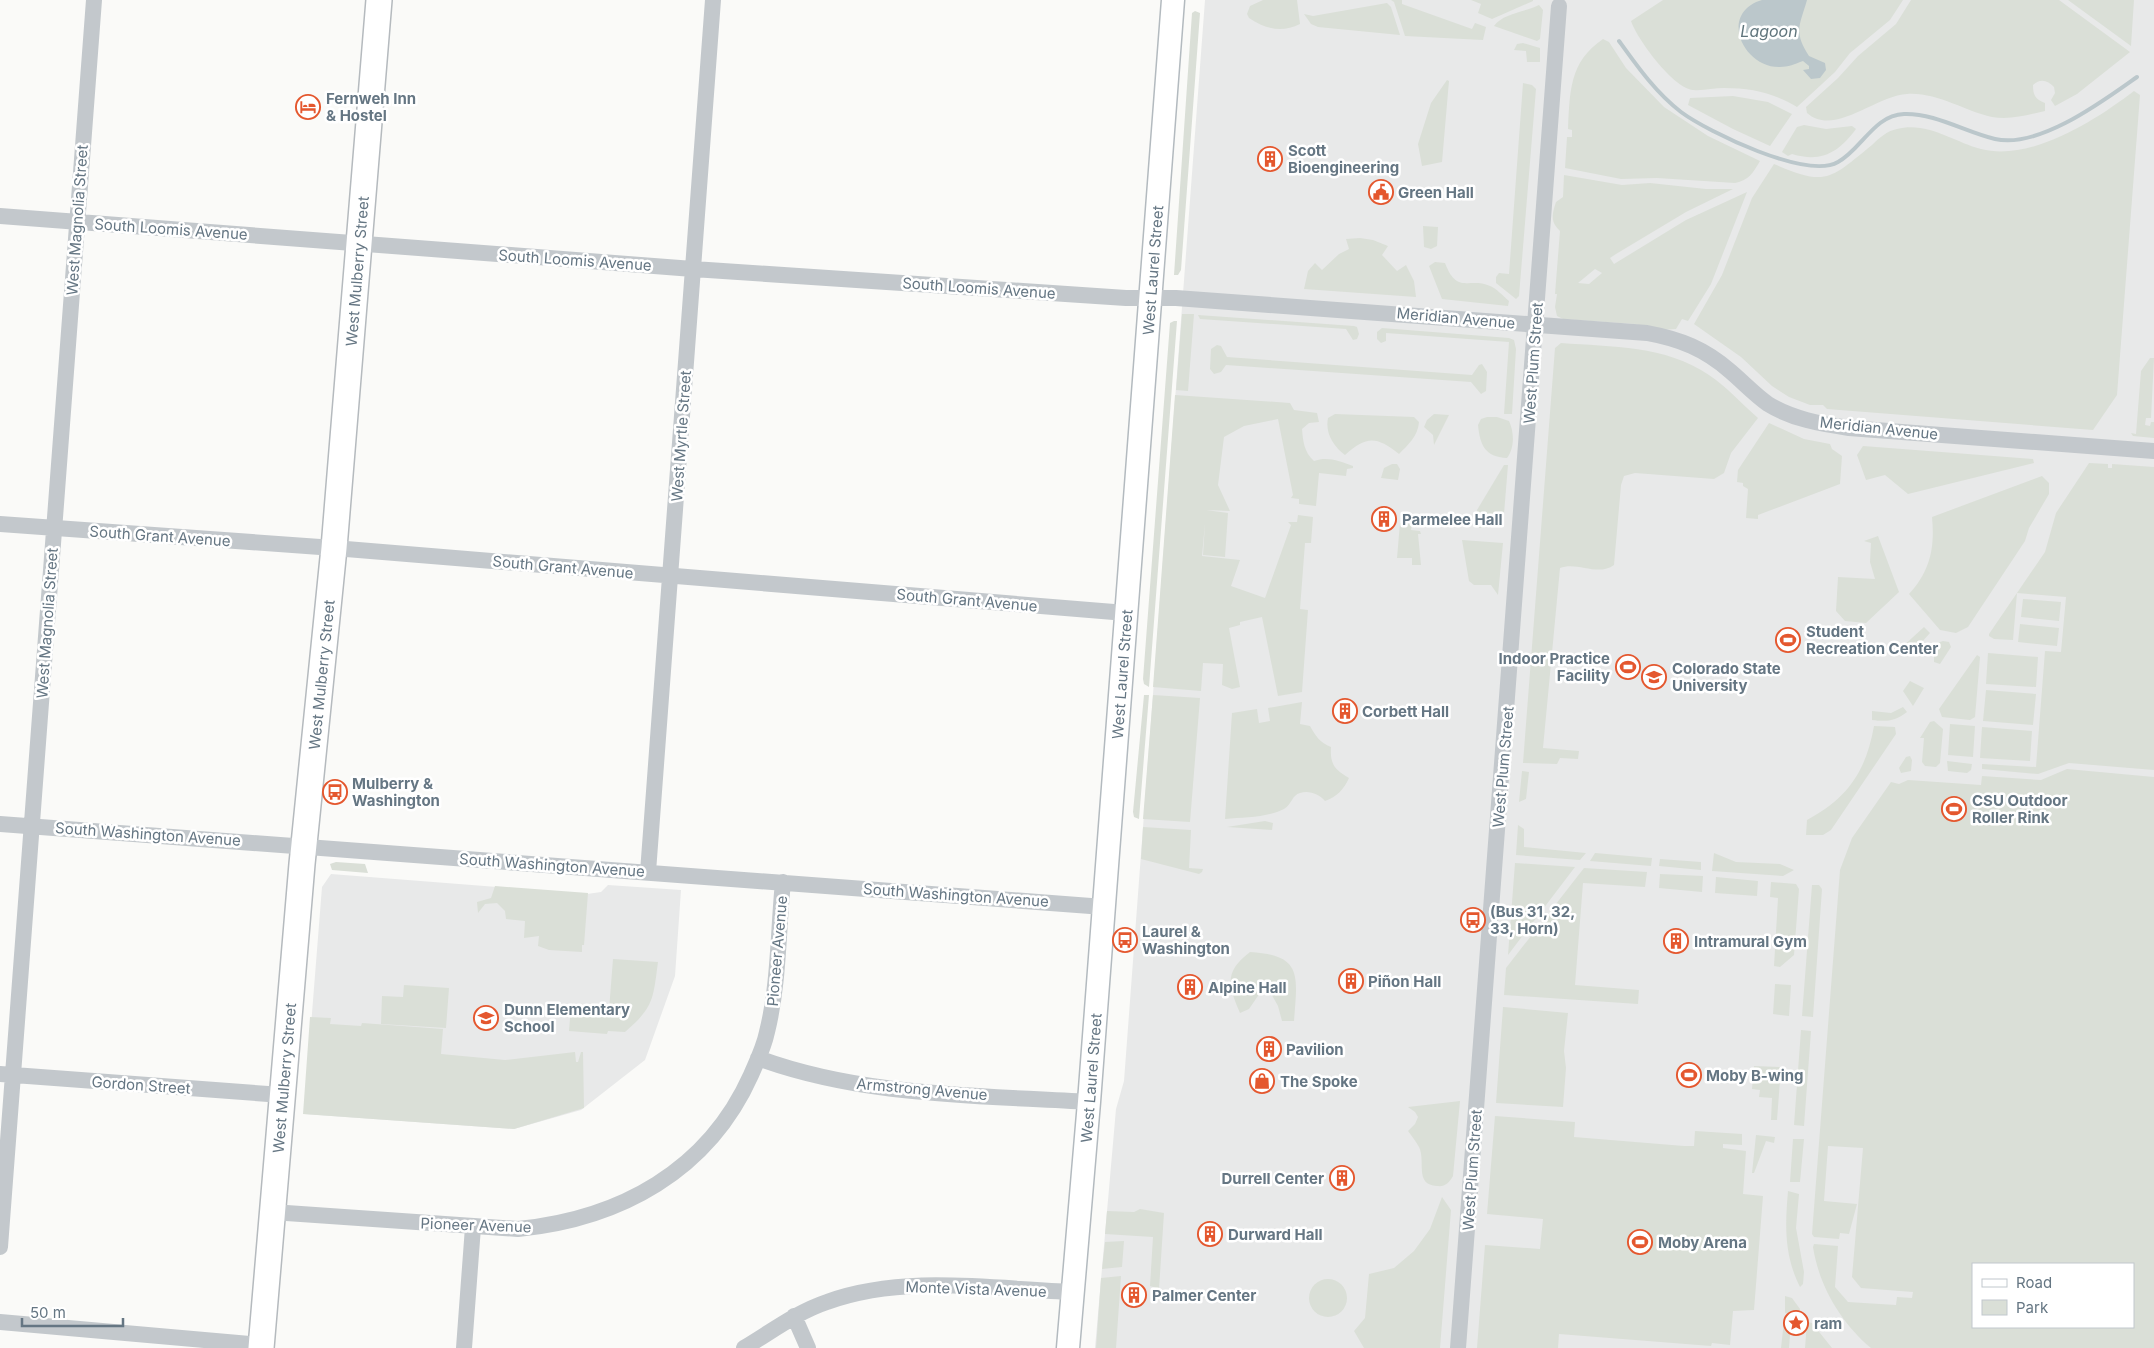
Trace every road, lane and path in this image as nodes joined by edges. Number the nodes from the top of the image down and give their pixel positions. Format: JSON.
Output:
{"nodes":[{"id":1,"x":94,"y":0,"type":"edge"},
{"id":2,"x":378,"y":0,"type":"edge"},
{"id":3,"x":713,"y":0,"type":"edge"},
{"id":4,"x":1173,"y":0,"type":"edge"},
{"id":5,"x":1559,"y":6,"type":"dead end"},
{"id":6,"x":0,"y":216,"type":"edge"},
{"id":7,"x":77,"y":222,"type":"junction"},
{"id":8,"x":358,"y":243,"type":"junction"},
{"id":9,"x":693,"y":269,"type":"junction"},
{"id":10,"x":1150,"y":298,"type":"junction"},
{"id":11,"x":1536,"y":325,"type":"junction"},
{"id":12,"x":2154,"y":451,"type":"edge"},
{"id":13,"x":0,"y":524,"type":"edge"},
{"id":14,"x":54,"y":528,"type":"junction"},
{"id":15,"x":334,"y":548,"type":"junction"},
{"id":16,"x":671,"y":576,"type":"junction"},
{"id":17,"x":1126,"y":613,"type":"junction"},
{"id":18,"x":0,"y":824,"type":"edge"},
{"id":19,"x":32,"y":826,"type":"junction"},
{"id":20,"x":304,"y":846,"type":"junction"},
{"id":21,"x":648,"y":872,"type":"junction"},
{"id":22,"x":783,"y":882,"type":"junction"},
{"id":23,"x":1104,"y":907,"type":"junction"},
{"id":24,"x":758,"y":1058,"type":"junction"},
{"id":25,"x":6,"y":1074,"type":"edge"},
{"id":26,"x":282,"y":1095,"type":"junction"},
{"id":27,"x":1089,"y":1102,"type":"junction"},
{"id":28,"x":272,"y":1212,"type":"junction"},
{"id":29,"x":473,"y":1227,"type":"junction"},
{"id":30,"x":0,"y":1247,"type":"edge"},
{"id":31,"x":1073,"y":1292,"type":"junction"},
{"id":32,"x":794,"y":1316,"type":"junction"},
{"id":33,"x":0,"y":1322,"type":"edge"},
{"id":34,"x":261,"y":1347,"type":"edge"},
{"id":35,"x":464,"y":1348,"type":"edge"},
{"id":36,"x":744,"y":1348,"type":"edge"},
{"id":37,"x":808,"y":1348,"type":"edge"},
{"id":38,"x":1068,"y":1348,"type":"edge"},
{"id":39,"x":1458,"y":1348,"type":"edge"}],
"edges":[{"from":1,"to":7,"type":"street","name":"West Magnolia Street"},
{"from":2,"to":8,"type":"main road","name":"West Mulberry Street"},
{"from":3,"to":9,"type":"street","name":"West Myrtle Street"},
{"from":4,"to":10,"type":"main road","name":"West Laurel Street"},
{"from":5,"to":11,"type":"street","name":"West Plum Street"},
{"from":6,"to":7,"type":"street","name":"South Loomis Avenue"},
{"from":7,"to":8,"type":"street","name":"South Loomis Avenue"},
{"from":7,"to":14,"type":"street","name":"West Magnolia Street"},
{"from":8,"to":9,"type":"street","name":"South Loomis Avenue"},
{"from":8,"to":15,"type":"main road","name":"West Mulberry Street"},
{"from":9,"to":10,"type":"street","name":"South Loomis Avenue"},
{"from":9,"to":16,"type":"street","name":"West Myrtle Street"},
{"from":10,"to":11,"type":"street","name":"Meridian Avenue"},
{"from":10,"to":17,"type":"main road","name":"West Laurel Street"},
{"from":11,"to":12,"type":"street","name":"Meridian Avenue"},
{"from":11,"to":39,"type":"street","name":"West Plum Street"},
{"from":13,"to":14,"type":"street","name":"South Grant Avenue"},
{"from":14,"to":15,"type":"street","name":"South Grant Avenue"},
{"from":14,"to":19,"type":"street","name":"West Magnolia Street"},
{"from":15,"to":16,"type":"street","name":"South Grant Avenue"},
{"from":15,"to":20,"type":"main road","name":"West Mulberry Street"},
{"from":16,"to":17,"type":"street","name":"South Grant Avenue"},
{"from":16,"to":21,"type":"street","name":"West Myrtle Street"},
{"from":17,"to":23,"type":"main road","name":"West Laurel Street"},
{"from":18,"to":19,"type":"street","name":"South Washington Avenue"},
{"from":19,"to":20,"type":"street","name":"South Washington Avenue"},
{"from":19,"to":25,"type":"street","name":"West Magnolia Street"},
{"from":20,"to":21,"type":"street","name":"South Washington Avenue"},
{"from":20,"to":26,"type":"main road","name":"West Mulberry Street"},
{"from":21,"to":22,"type":"street","name":"South Washington Avenue"},
{"from":22,"to":23,"type":"street","name":"South Washington Avenue"},
{"from":22,"to":24,"type":"street","name":"Pioneer Avenue"},
{"from":23,"to":27,"type":"main road","name":"West Laurel Street"},
{"from":24,"to":27,"type":"street","name":"Armstrong Avenue"},
{"from":24,"to":29,"type":"street","name":"Pioneer Avenue"},
{"from":25,"to":26,"type":"street","name":"Gordon Street"},
{"from":25,"to":30,"type":"street","name":"West Magnolia Street"},
{"from":26,"to":28,"type":"main road","name":"West Mulberry Street"},
{"from":27,"to":31,"type":"main road","name":"West Laurel Street"},
{"from":28,"to":29,"type":"street","name":"Pioneer Avenue"},
{"from":28,"to":34,"type":"main road","name":"West Mulberry Street"},
{"from":29,"to":35,"type":"street"},
{"from":31,"to":32,"type":"street","name":"Monte Vista Avenue"},
{"from":31,"to":38,"type":"main road","name":"West Laurel Street"},
{"from":32,"to":36,"type":"street","name":"Monte Vista Avenue"},
{"from":32,"to":37,"type":"street"},
{"from":33,"to":34,"type":"street"}]}
